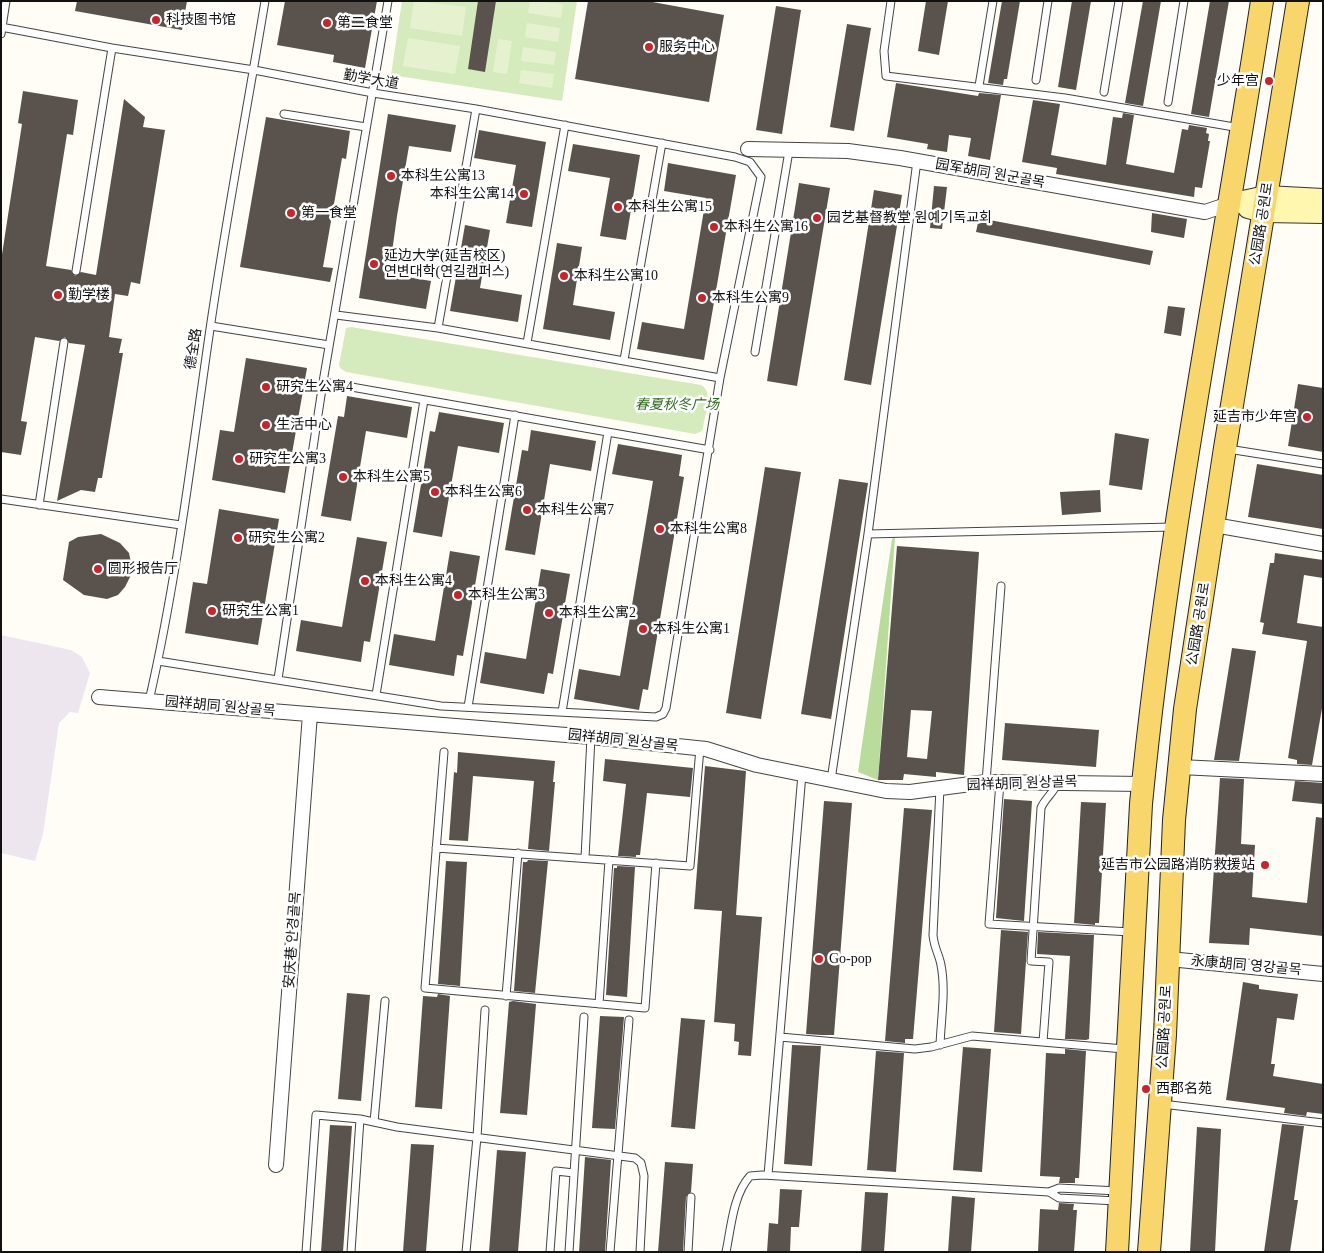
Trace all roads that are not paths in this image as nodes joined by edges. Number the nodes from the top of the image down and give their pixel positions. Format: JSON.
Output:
{"nodes":[{"id":1,"x":6,"y":1,"type":"edge"},
{"id":2,"x":265,"y":1,"type":"edge"},
{"id":3,"x":388,"y":1,"type":"edge"},
{"id":4,"x":891,"y":1,"type":"edge"},
{"id":5,"x":993,"y":1,"type":"edge"},
{"id":6,"x":1048,"y":1,"type":"edge"},
{"id":7,"x":1119,"y":1,"type":"edge"},
{"id":8,"x":1184,"y":1,"type":"edge"},
{"id":9,"x":1262,"y":1,"type":"edge"},
{"id":10,"x":1298,"y":1,"type":"edge"},
{"id":11,"x":2,"y":29,"type":"edge"},
{"id":12,"x":112,"y":48,"type":"junction"},
{"id":13,"x":254,"y":70,"type":"junction"},
{"id":14,"x":1036,"y":80,"type":"dead end"},
{"id":15,"x":980,"y":86,"type":"junction"},
{"id":16,"x":1104,"y":92,"type":"dead end"},
{"id":17,"x":373,"y":94,"type":"junction"},
{"id":18,"x":1168,"y":102,"type":"dead end"},
{"id":19,"x":476,"y":109,"type":"junction"},
{"id":20,"x":284,"y":114,"type":"dead end"},
{"id":21,"x":566,"y":125,"type":"junction"},
{"id":22,"x":366,"y":127,"type":"junction"},
{"id":23,"x":1242,"y":128,"type":"junction"},
{"id":24,"x":662,"y":143,"type":"junction"},
{"id":25,"x":748,"y":149,"type":"dead end"},
{"id":26,"x":789,"y":151,"type":"junction"},
{"id":27,"x":917,"y":161,"type":"junction"},
{"id":28,"x":1323,"y":199,"type":"edge"},
{"id":29,"x":1229,"y":204,"type":"junction"},
{"id":30,"x":1265,"y":204,"type":"junction"},
{"id":31,"x":1323,"y":213,"type":"edge"},
{"id":32,"x":76,"y":271,"type":"dead end"},
{"id":33,"x":336,"y":315,"type":"junction"},
{"id":34,"x":210,"y":326,"type":"junction"},
{"id":35,"x":438,"y":328,"type":"junction"},
{"id":36,"x":64,"y":342,"type":"dead end"},
{"id":37,"x":526,"y":344,"type":"junction"},
{"id":38,"x":329,"y":345,"type":"junction"},
{"id":39,"x":755,"y":352,"type":"dead end"},
{"id":40,"x":624,"y":360,"type":"junction"},
{"id":41,"x":720,"y":378,"type":"junction"},
{"id":42,"x":323,"y":382,"type":"junction"},
{"id":43,"x":424,"y":400,"type":"junction"},
{"id":44,"x":514,"y":415,"type":"junction"},
{"id":45,"x":608,"y":432,"type":"junction"},
{"id":46,"x":1225,"y":448,"type":"junction"},
{"id":47,"x":710,"y":450,"type":"junction"},
{"id":48,"x":1323,"y":464,"type":"edge"},
{"id":49,"x":1,"y":499,"type":"edge"},
{"id":50,"x":38,"y":505,"type":"junction"},
{"id":51,"x":181,"y":525,"type":"junction"},
{"id":52,"x":1214,"y":525,"type":"junction"},
{"id":53,"x":1176,"y":527,"type":"junction"},
{"id":54,"x":868,"y":534,"type":"junction"},
{"id":55,"x":1323,"y":544,"type":"edge"},
{"id":56,"x":1001,"y":586,"type":"dead end"},
{"id":57,"x":158,"y":660,"type":"junction"},
{"id":58,"x":278,"y":679,"type":"junction"},
{"id":59,"x":376,"y":695,"type":"junction"},
{"id":60,"x":99,"y":697,"type":"dead end"},
{"id":61,"x":149,"y":701,"type":"junction"},
{"id":62,"x":468,"y":707,"type":"junction"},
{"id":63,"x":562,"y":712,"type":"junction"},
{"id":64,"x":310,"y":714,"type":"junction"},
{"id":65,"x":591,"y":737,"type":"junction"},
{"id":66,"x":700,"y":748,"type":"junction"},
{"id":67,"x":444,"y":752,"type":"dead end"},
{"id":68,"x":1180,"y":767,"type":"junction"},
{"id":69,"x":802,"y":774,"type":"junction"},
{"id":70,"x":1323,"y":774,"type":"edge"},
{"id":71,"x":831,"y":780,"type":"junction"},
{"id":72,"x":986,"y":782,"type":"junction"},
{"id":73,"x":1000,"y":782,"type":"junction"},
{"id":74,"x":1057,"y":783,"type":"junction"},
{"id":75,"x":1143,"y":784,"type":"junction"},
{"id":76,"x":940,"y":788,"type":"junction"},
{"id":77,"x":436,"y":848,"type":"junction"},
{"id":78,"x":518,"y":853,"type":"junction"},
{"id":79,"x":585,"y":858,"type":"junction"},
{"id":80,"x":609,"y":860,"type":"junction"},
{"id":81,"x":656,"y":864,"type":"junction"},
{"id":82,"x":1033,"y":927,"type":"junction"},
{"id":83,"x":1134,"y":932,"type":"junction"},
{"id":84,"x":1169,"y":959,"type":"junction"},
{"id":85,"x":1323,"y":974,"type":"edge"},
{"id":86,"x":506,"y":996,"type":"junction"},
{"id":87,"x":385,"y":1001,"type":"dead end"},
{"id":88,"x":599,"y":1004,"type":"junction"},
{"id":89,"x":485,"y":1010,"type":"dead end"},
{"id":90,"x":584,"y":1016,"type":"dead end"},
{"id":91,"x":629,"y":1020,"type":"dead end"},
{"id":92,"x":780,"y":1037,"type":"junction"},
{"id":93,"x":1043,"y":1042,"type":"junction"},
{"id":94,"x":940,"y":1045,"type":"junction"},
{"id":95,"x":1128,"y":1049,"type":"junction"},
{"id":96,"x":1160,"y":1104,"type":"junction"},
{"id":97,"x":360,"y":1119,"type":"junction"},
{"id":98,"x":374,"y":1122,"type":"junction"},
{"id":99,"x":1323,"y":1123,"type":"edge"},
{"id":100,"x":477,"y":1137,"type":"junction"},
{"id":101,"x":576,"y":1150,"type":"junction"},
{"id":102,"x":616,"y":1155,"type":"junction"},
{"id":103,"x":276,"y":1165,"type":"dead end"},
{"id":104,"x":574,"y":1172,"type":"junction"},
{"id":105,"x":768,"y":1175,"type":"junction"},
{"id":106,"x":1120,"y":1196,"type":"junction"},
{"id":107,"x":691,"y":1197,"type":"dead end"},
{"id":108,"x":306,"y":1252,"type":"edge"},
{"id":109,"x":350,"y":1252,"type":"edge"},
{"id":110,"x":466,"y":1252,"type":"edge"},
{"id":111,"x":550,"y":1252,"type":"edge"},
{"id":112,"x":568,"y":1252,"type":"edge"},
{"id":113,"x":610,"y":1252,"type":"edge"},
{"id":114,"x":640,"y":1252,"type":"edge"},
{"id":115,"x":688,"y":1252,"type":"edge"},
{"id":116,"x":726,"y":1252,"type":"edge"},
{"id":117,"x":1117,"y":1252,"type":"edge"},
{"id":118,"x":1149,"y":1252,"type":"edge"}],
"edges":[{"from":1,"to":11,"type":"lane"},
{"from":2,"to":13,"type":"lane","name":"德全路"},
{"from":3,"to":17,"type":"lane"},
{"from":4,"to":15,"type":"lane"},
{"from":5,"to":15,"type":"lane"},
{"from":6,"to":14,"type":"lane"},
{"from":7,"to":16,"type":"lane"},
{"from":8,"to":18,"type":"lane"},
{"from":9,"to":23,"type":"main road"},
{"from":10,"to":30,"type":"main road","name":"公园路 공원로"},
{"from":11,"to":12,"type":"lane","name":"勤学大道"},
{"from":12,"to":13,"type":"lane","name":"勤学大道"},
{"from":12,"to":32,"type":"lane"},
{"from":13,"to":17,"type":"lane","name":"勤学大道"},
{"from":13,"to":34,"type":"lane","name":"德全路"},
{"from":15,"to":23,"type":"lane"},
{"from":17,"to":19,"type":"lane","name":"勤学大道"},
{"from":17,"to":22,"type":"lane"},
{"from":19,"to":21,"type":"lane","name":"勤学大道"},
{"from":19,"to":35,"type":"lane"},
{"from":20,"to":22,"type":"lane"},
{"from":21,"to":24,"type":"lane","name":"勤学大道"},
{"from":21,"to":37,"type":"lane"},
{"from":22,"to":33,"type":"lane"},
{"from":23,"to":29,"type":"main road"},
{"from":24,"to":40,"type":"lane"},
{"from":24,"to":41,"type":"lane","name":"勤学大道"},
{"from":25,"to":26,"type":"street","name":"园军胡同 원군골목"},
{"from":26,"to":27,"type":"street","name":"园军胡同 원군골목"},
{"from":26,"to":39,"type":"lane"},
{"from":27,"to":29,"type":"street","name":"园军胡同 원군골목"},
{"from":27,"to":54,"type":"lane"},
{"from":28,"to":30,"type":"street"},
{"from":29,"to":30,"type":"street"},
{"from":29,"to":53,"type":"main road"},
{"from":30,"to":31,"type":"street"},
{"from":30,"to":46,"type":"main road","name":"公园路 공원로"},
{"from":33,"to":35,"type":"lane"},
{"from":33,"to":38,"type":"lane"},
{"from":34,"to":38,"type":"lane"},
{"from":34,"to":51,"type":"lane","name":"德全路"},
{"from":35,"to":37,"type":"lane"},
{"from":36,"to":50,"type":"lane"},
{"from":37,"to":40,"type":"lane"},
{"from":38,"to":42,"type":"lane"},
{"from":40,"to":41,"type":"lane"},
{"from":41,"to":47,"type":"lane"},
{"from":42,"to":43,"type":"lane"},
{"from":42,"to":58,"type":"lane"},
{"from":43,"to":44,"type":"lane"},
{"from":43,"to":59,"type":"lane"},
{"from":44,"to":45,"type":"lane"},
{"from":44,"to":62,"type":"lane"},
{"from":45,"to":47,"type":"lane"},
{"from":45,"to":63,"type":"lane"},
{"from":46,"to":48,"type":"lane"},
{"from":46,"to":52,"type":"main road","name":"公园路 공원로"},
{"from":47,"to":63,"type":"lane"},
{"from":49,"to":50,"type":"lane"},
{"from":50,"to":51,"type":"lane"},
{"from":51,"to":57,"type":"lane","name":"德全路"},
{"from":52,"to":55,"type":"street"},
{"from":52,"to":68,"type":"main road","name":"公园路 공원로"},
{"from":53,"to":54,"type":"lane"},
{"from":53,"to":75,"type":"main road"},
{"from":54,"to":71,"type":"lane"},
{"from":56,"to":72,"type":"lane"},
{"from":57,"to":58,"type":"lane"},
{"from":57,"to":61,"type":"lane","name":"德全路"},
{"from":58,"to":59,"type":"lane"},
{"from":59,"to":62,"type":"lane"},
{"from":60,"to":61,"type":"street","name":"园祥胡同 원상골목"},
{"from":61,"to":64,"type":"street","name":"园祥胡同 원상골목"},
{"from":62,"to":63,"type":"lane"},
{"from":64,"to":65,"type":"street","name":"园祥胡同 원상골목"},
{"from":64,"to":103,"type":"street","name":"安庆巷 안경골목"},
{"from":65,"to":66,"type":"street","name":"园祥胡同 원상골목"},
{"from":65,"to":79,"type":"lane"},
{"from":66,"to":69,"type":"street","name":"园祥胡同 원상골목"},
{"from":66,"to":81,"type":"lane"},
{"from":67,"to":77,"type":"lane"},
{"from":68,"to":70,"type":"street"},
{"from":68,"to":84,"type":"main road","name":"公园路 공원로"},
{"from":69,"to":71,"type":"street","name":"园祥胡同 원상골목"},
{"from":69,"to":92,"type":"lane"},
{"from":71,"to":76,"type":"street","name":"园祥胡同 원상골목"},
{"from":72,"to":73,"type":"street","name":"园祥胡同 원상골목"},
{"from":72,"to":76,"type":"street","name":"园祥胡同 원상골목"},
{"from":73,"to":74,"type":"street","name":"园祥胡同 원상골목"},
{"from":73,"to":82,"type":"lane"},
{"from":74,"to":75,"type":"street","name":"园祥胡同 원상골목"},
{"from":74,"to":82,"type":"lane"},
{"from":75,"to":83,"type":"main road"},
{"from":76,"to":94,"type":"lane"},
{"from":77,"to":78,"type":"lane"},
{"from":77,"to":86,"type":"lane"},
{"from":78,"to":79,"type":"lane"},
{"from":78,"to":86,"type":"lane"},
{"from":79,"to":80,"type":"lane"},
{"from":80,"to":81,"type":"lane"},
{"from":80,"to":88,"type":"lane"},
{"from":81,"to":88,"type":"lane"},
{"from":82,"to":83,"type":"lane"},
{"from":82,"to":93,"type":"lane"},
{"from":83,"to":95,"type":"main road"},
{"from":84,"to":85,"type":"street","name":"永康胡同 영강골목"},
{"from":84,"to":96,"type":"main road","name":"公园路 공원로"},
{"from":86,"to":88,"type":"lane"},
{"from":87,"to":98,"type":"lane"},
{"from":89,"to":100,"type":"lane"},
{"from":90,"to":101,"type":"lane"},
{"from":91,"to":102,"type":"lane"},
{"from":92,"to":94,"type":"lane"},
{"from":92,"to":105,"type":"lane"},
{"from":93,"to":94,"type":"lane"},
{"from":93,"to":95,"type":"lane"},
{"from":95,"to":106,"type":"main road"},
{"from":96,"to":99,"type":"lane"},
{"from":96,"to":118,"type":"main road","name":"公园路 공원로"},
{"from":97,"to":98,"type":"lane"},
{"from":97,"to":108,"type":"lane"},
{"from":97,"to":109,"type":"lane"},
{"from":98,"to":100,"type":"lane"},
{"from":100,"to":101,"type":"lane"},
{"from":100,"to":110,"type":"lane"},
{"from":101,"to":102,"type":"lane"},
{"from":101,"to":104,"type":"lane"},
{"from":102,"to":113,"type":"lane"},
{"from":102,"to":114,"type":"lane"},
{"from":104,"to":111,"type":"lane"},
{"from":104,"to":112,"type":"lane"},
{"from":105,"to":106,"type":"lane"},
{"from":105,"to":116,"type":"lane"},
{"from":106,"to":117,"type":"main road"},
{"from":107,"to":115,"type":"lane"}]}
